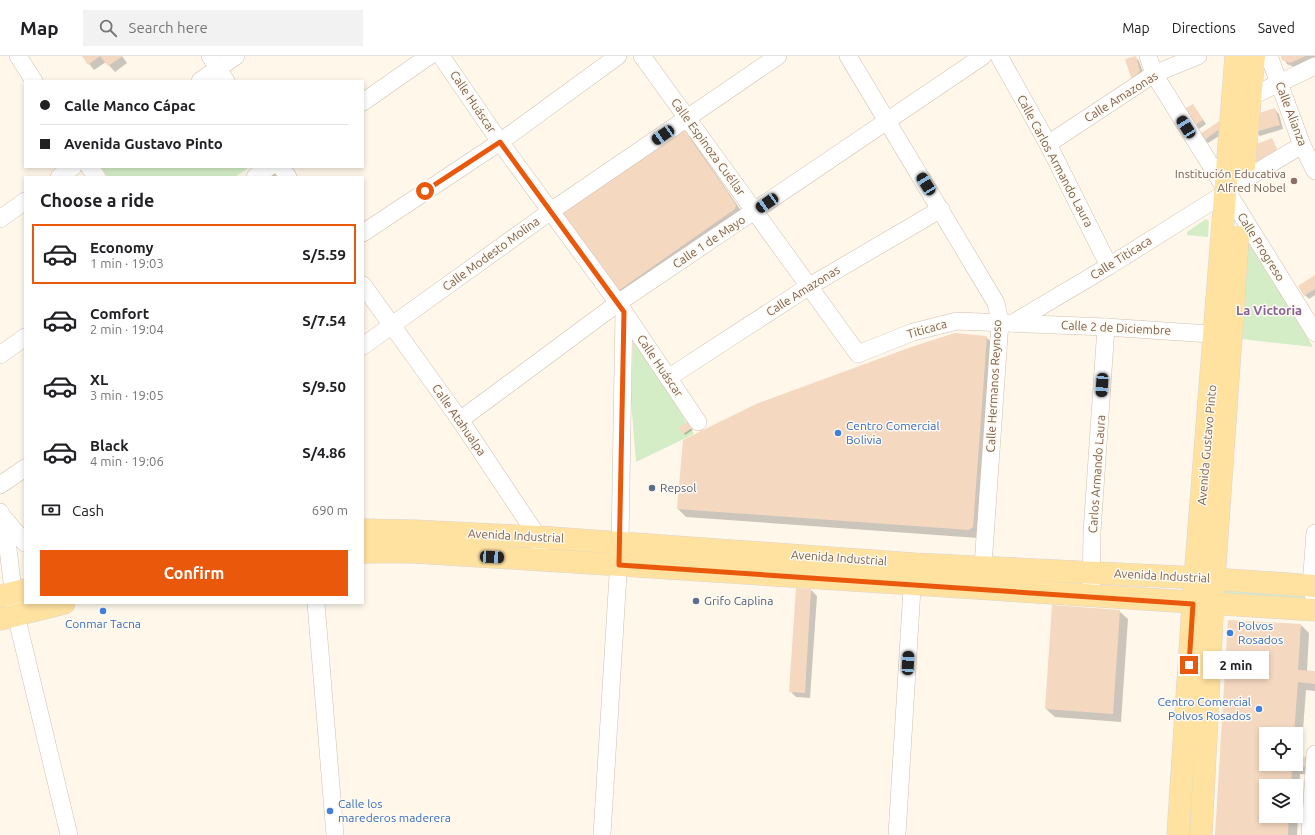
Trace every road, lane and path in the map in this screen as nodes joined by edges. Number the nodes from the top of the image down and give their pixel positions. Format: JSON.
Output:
{"nodes":[{"id":1,"x":18,"y":56,"type":"edge"},
{"id":2,"x":236,"y":56,"type":"edge"},
{"id":3,"x":429,"y":56,"type":"edge"},
{"id":4,"x":441,"y":56,"type":"edge"},
{"id":5,"x":618,"y":56,"type":"edge"},
{"id":6,"x":642,"y":56,"type":"edge"},
{"id":7,"x":778,"y":56,"type":"edge"},
{"id":8,"x":848,"y":56,"type":"edge"},
{"id":9,"x":983,"y":56,"type":"edge"},
{"id":10,"x":999,"y":56,"type":"edge"},
{"id":11,"x":1148,"y":56,"type":"edge"},
{"id":12,"x":1198,"y":56,"type":"edge"},
{"id":13,"x":1236,"y":56,"type":"edge"},
{"id":14,"x":1254,"y":56,"type":"edge"},
{"id":15,"x":1269,"y":56,"type":"edge"},
{"id":16,"x":1315,"y":66,"type":"edge"},
{"id":17,"x":218,"y":69,"type":"edge"},
{"id":18,"x":1154,"y":74,"type":"junction"},
{"id":19,"x":33,"y":80,"type":"edge"},
{"id":20,"x":202,"y":80,"type":"edge"},
{"id":21,"x":1279,"y":85,"type":"junction"},
{"id":22,"x":1250,"y":97,"type":"junction"},
{"id":23,"x":364,"y":101,"type":"edge"},
{"id":24,"x":688,"y":118,"type":"junction"},
{"id":25,"x":887,"y":120,"type":"junction"},
{"id":26,"x":500,"y":142,"type":"junction"},
{"id":27,"x":1048,"y":144,"type":"junction"},
{"id":28,"x":1302,"y":145,"type":"junction"},
{"id":29,"x":72,"y":168,"type":"edge"},
{"id":30,"x":90,"y":168,"type":"edge"},
{"id":31,"x":268,"y":168,"type":"edge"},
{"id":32,"x":1315,"y":171,"type":"edge"},
{"id":33,"x":60,"y":176,"type":"edge"},
{"id":34,"x":96,"y":176,"type":"edge"},
{"id":35,"x":256,"y":176,"type":"edge"},
{"id":36,"x":1235,"y":186,"type":"junction"},
{"id":37,"x":24,"y":202,"type":"edge"},
{"id":38,"x":941,"y":209,"type":"junction"},
{"id":39,"x":552,"y":211,"type":"junction"},
{"id":40,"x":755,"y":211,"type":"junction"},
{"id":41,"x":1240,"y":214,"type":"junction"},
{"id":42,"x":0,"y":219,"type":"edge"},
{"id":43,"x":364,"y":232,"type":"edge"},
{"id":44,"x":1109,"y":266,"type":"junction"},
{"id":45,"x":364,"y":286,"type":"edge"},
{"id":46,"x":808,"y":287,"type":"junction"},
{"id":47,"x":621,"y":308,"type":"junction"},
{"id":48,"x":1007,"y":322,"type":"junction"},
{"id":49,"x":392,"y":325,"type":"junction"},
{"id":50,"x":1106,"y":327,"type":"junction"},
{"id":51,"x":1315,"y":333,"type":"edge"},
{"id":52,"x":1224,"y":335,"type":"junction"},
{"id":53,"x":24,"y":338,"type":"edge"},
{"id":54,"x":364,"y":345,"type":"edge"},
{"id":55,"x":858,"y":354,"type":"joint"},
{"id":56,"x":0,"y":355,"type":"edge"},
{"id":57,"x":668,"y":378,"type":"junction"},
{"id":58,"x":460,"y":420,"type":"junction"},
{"id":59,"x":698,"y":422,"type":"dead end"},
{"id":60,"x":24,"y":469,"type":"edge"},
{"id":61,"x":0,"y":485,"type":"edge"},
{"id":62,"x":1,"y":514,"type":"edge"},
{"id":63,"x":364,"y":530,"type":"edge"},
{"id":64,"x":1315,"y":533,"type":"edge"},
{"id":65,"x":480,"y":534,"type":"junction"},
{"id":66,"x":538,"y":537,"type":"junction"},
{"id":67,"x":24,"y":542,"type":"edge"},
{"id":68,"x":620,"y":542,"type":"junction"},
{"id":69,"x":364,"y":552,"type":"edge"},
{"id":70,"x":759,"y":552,"type":"junction"},
{"id":71,"x":479,"y":556,"type":"junction"},
{"id":72,"x":544,"y":560,"type":"junction"},
{"id":73,"x":619,"y":565,"type":"junction"},
{"id":74,"x":983,"y":567,"type":"junction"},
{"id":75,"x":1092,"y":572,"type":"junction"},
{"id":76,"x":758,"y":574,"type":"junction"},
{"id":77,"x":912,"y":574,"type":"junction"},
{"id":78,"x":1205,"y":578,"type":"junction"},
{"id":79,"x":981,"y":589,"type":"junction"},
{"id":80,"x":1314,"y":591,"type":"edge"},
{"id":81,"x":13,"y":593,"type":"edge"},
{"id":82,"x":1091,"y":597,"type":"junction"},
{"id":83,"x":60,"y":604,"type":"edge"},
{"id":84,"x":316,"y":604,"type":"edge"},
{"id":85,"x":1203,"y":604,"type":"junction"},
{"id":86,"x":1315,"y":610,"type":"edge"},
{"id":87,"x":8,"y":617,"type":"edge"},
{"id":88,"x":1315,"y":754,"type":"edge"},
{"id":89,"x":69,"y":835,"type":"edge"},
{"id":90,"x":334,"y":835,"type":"edge"},
{"id":91,"x":602,"y":835,"type":"edge"},
{"id":92,"x":897,"y":835,"type":"edge"},
{"id":93,"x":1178,"y":835,"type":"edge"},
{"id":94,"x":1201,"y":835,"type":"edge"},
{"id":95,"x":1310,"y":835,"type":"edge"}],
"edges":[{"from":1,"to":19,"type":"street"},
{"from":2,"to":17,"type":"street"},
{"from":3,"to":23,"type":"street"},
{"from":4,"to":26,"type":"street","name":"Calle Huáscar"},
{"from":5,"to":26,"type":"street"},
{"from":6,"to":24,"type":"street","name":"Calle Espinoza Cuéllar"},
{"from":7,"to":24,"type":"street","name":"Calle Modesto Molina"},
{"from":8,"to":25,"type":"street","name":"Calle Hermanos Reynoso"},
{"from":9,"to":25,"type":"street","name":"Calle 1 de Mayo"},
{"from":10,"to":27,"type":"street","name":"Calle Carlos Armando Laura"},
{"from":11,"to":18,"type":"street"},
{"from":12,"to":18,"type":"street","name":"Calle Amazonas"},
{"from":13,"to":36,"type":"main road","name":"Avenida Gustavo Pinto"},
{"from":14,"to":22,"type":"main road","name":"Avenida Gustavo Pinto"},
{"from":15,"to":21,"type":"street","name":"Calle Alianza"},
{"from":16,"to":21,"type":"street"},
{"from":17,"to":20,"type":"street"},
{"from":18,"to":27,"type":"street","name":"Calle Amazonas"},
{"from":18,"to":36,"type":"street"},
{"from":21,"to":22,"type":"street"},
{"from":21,"to":28,"type":"street","name":"Calle Alianza"},
{"from":22,"to":36,"type":"main road","name":"Avenida Gustavo Pinto"},
{"from":24,"to":39,"type":"street","name":"Calle Modesto Molina"},
{"from":24,"to":40,"type":"street","name":"Calle Espinoza Cuéllar"},
{"from":25,"to":38,"type":"street","name":"Calle Hermanos Reynoso"},
{"from":25,"to":40,"type":"street","name":"Calle 1 de Mayo"},
{"from":26,"to":39,"type":"street","name":"Calle Huáscar"},
{"from":26,"to":43,"type":"street"},
{"from":27,"to":44,"type":"street","name":"Calle Carlos Armando Laura"},
{"from":28,"to":32,"type":"street","name":"Calle Alianza"},
{"from":28,"to":36,"type":"street","name":"Calle Titicaca"},
{"from":29,"to":33,"type":"street"},
{"from":30,"to":34,"type":"street"},
{"from":31,"to":35,"type":"street"},
{"from":36,"to":41,"type":"main road","name":"Avenida Gustavo Pinto"},
{"from":36,"to":44,"type":"street","name":"Calle Titicaca"},
{"from":36,"to":52,"type":"main road","name":"Avenida Gustavo Pinto"},
{"from":37,"to":42,"type":"street"},
{"from":38,"to":46,"type":"street","name":"Calle Amazonas"},
{"from":38,"to":48,"type":"street","name":"Calle Hermanos Reynoso"},
{"from":39,"to":47,"type":"street","name":"Calle Huáscar"},
{"from":39,"to":49,"type":"street","name":"Calle Modesto Molina"},
{"from":40,"to":46,"type":"street","name":"Calle Espinoza Cuéllar"},
{"from":40,"to":47,"type":"street","name":"Calle 1 de Mayo"},
{"from":41,"to":51,"type":"street","name":"Calle Progreso"},
{"from":41,"to":52,"type":"main road","name":"Avenida Gustavo Pinto"},
{"from":44,"to":48,"type":"street","name":"Calle Titicaca"},
{"from":45,"to":49,"type":"street","name":"Calle Atahualpa"},
{"from":46,"to":55,"type":"street","name":"Calle Espinoza Cuéllar"},
{"from":46,"to":57,"type":"street","name":"Calle Amazonas"},
{"from":47,"to":57,"type":"street","name":"Calle Huáscar"},
{"from":47,"to":58,"type":"street","name":"Calle 1 de Mayo"},
{"from":47,"to":68,"type":"street"},
{"from":48,"to":50,"type":"street","name":"Calle 2 de Diciembre"},
{"from":48,"to":55,"type":"street","name":"Titicaca"},
{"from":48,"to":74,"type":"street","name":"Calle Hermanos Reynoso"},
{"from":49,"to":54,"type":"street","name":"Calle Modesto Molina"},
{"from":49,"to":58,"type":"street","name":"Calle Atahualpa"},
{"from":50,"to":52,"type":"street","name":"Calle 2 de Diciembre"},
{"from":50,"to":75,"type":"street","name":"Carlos Armando Laura"},
{"from":52,"to":78,"type":"main road","name":"Avenida Gustavo Pinto"},
{"from":53,"to":56,"type":"street"},
{"from":57,"to":59,"type":"street","name":"Calle Huáscar"},
{"from":58,"to":66,"type":"street","name":"Calle Atahualpa"},
{"from":60,"to":61,"type":"street"},
{"from":62,"to":67,"type":"street"},
{"from":62,"to":81,"type":"street"},
{"from":63,"to":65,"type":"main road","name":"Avenida Industrial"},
{"from":64,"to":80,"type":"street"},
{"from":65,"to":66,"type":"main road","name":"Avenida Industrial"},
{"from":65,"to":71,"type":"main road"},
{"from":66,"to":68,"type":"main road","name":"Avenida Industrial"},
{"from":66,"to":72,"type":"street","name":"Calle Atahualpa"},
{"from":68,"to":70,"type":"main road","name":"Avenida Industrial"},
{"from":68,"to":73,"type":"street"},
{"from":69,"to":71,"type":"main road","name":"Avenida Industrial"},
{"from":70,"to":76,"type":"main road"},
{"from":70,"to":77,"type":"main road","name":"Avenida Industrial"},
{"from":71,"to":72,"type":"main road","name":"Avenida Industrial"},
{"from":72,"to":73,"type":"main road","name":"Avenida Industrial"},
{"from":73,"to":76,"type":"main road","name":"Avenida Industrial"},
{"from":73,"to":91,"type":"street"},
{"from":74,"to":75,"type":"main road","name":"Avenida Industrial"},
{"from":74,"to":77,"type":"main road","name":"Avenida Industrial"},
{"from":74,"to":79,"type":"street","name":"Calle Hermanos Reynoso"},
{"from":75,"to":78,"type":"main road","name":"Avenida Industrial"},
{"from":75,"to":82,"type":"street","name":"Carlos Armando Laura"},
{"from":76,"to":77,"type":"main road","name":"Avenida Industrial"},
{"from":77,"to":79,"type":"main road","name":"Avenida Industrial"},
{"from":77,"to":92,"type":"street"},
{"from":78,"to":80,"type":"main road","name":"Avenida Industrial"},
{"from":78,"to":85,"type":"main road","name":"Avenida Gustavo Pinto"},
{"from":79,"to":82,"type":"main road","name":"Avenida Industrial"},
{"from":81,"to":87,"type":"street"},
{"from":82,"to":85,"type":"main road","name":"Avenida Industrial"},
{"from":83,"to":87,"type":"main road"},
{"from":84,"to":90,"type":"street"},
{"from":85,"to":86,"type":"main road","name":"Avenida Industrial"},
{"from":85,"to":93,"type":"main road","name":"Avenida Gustavo Pinto"},
{"from":85,"to":94,"type":"main road","name":"Avenida Gustavo Pinto"},
{"from":87,"to":89,"type":"street"},
{"from":88,"to":95,"type":"street"}]}
